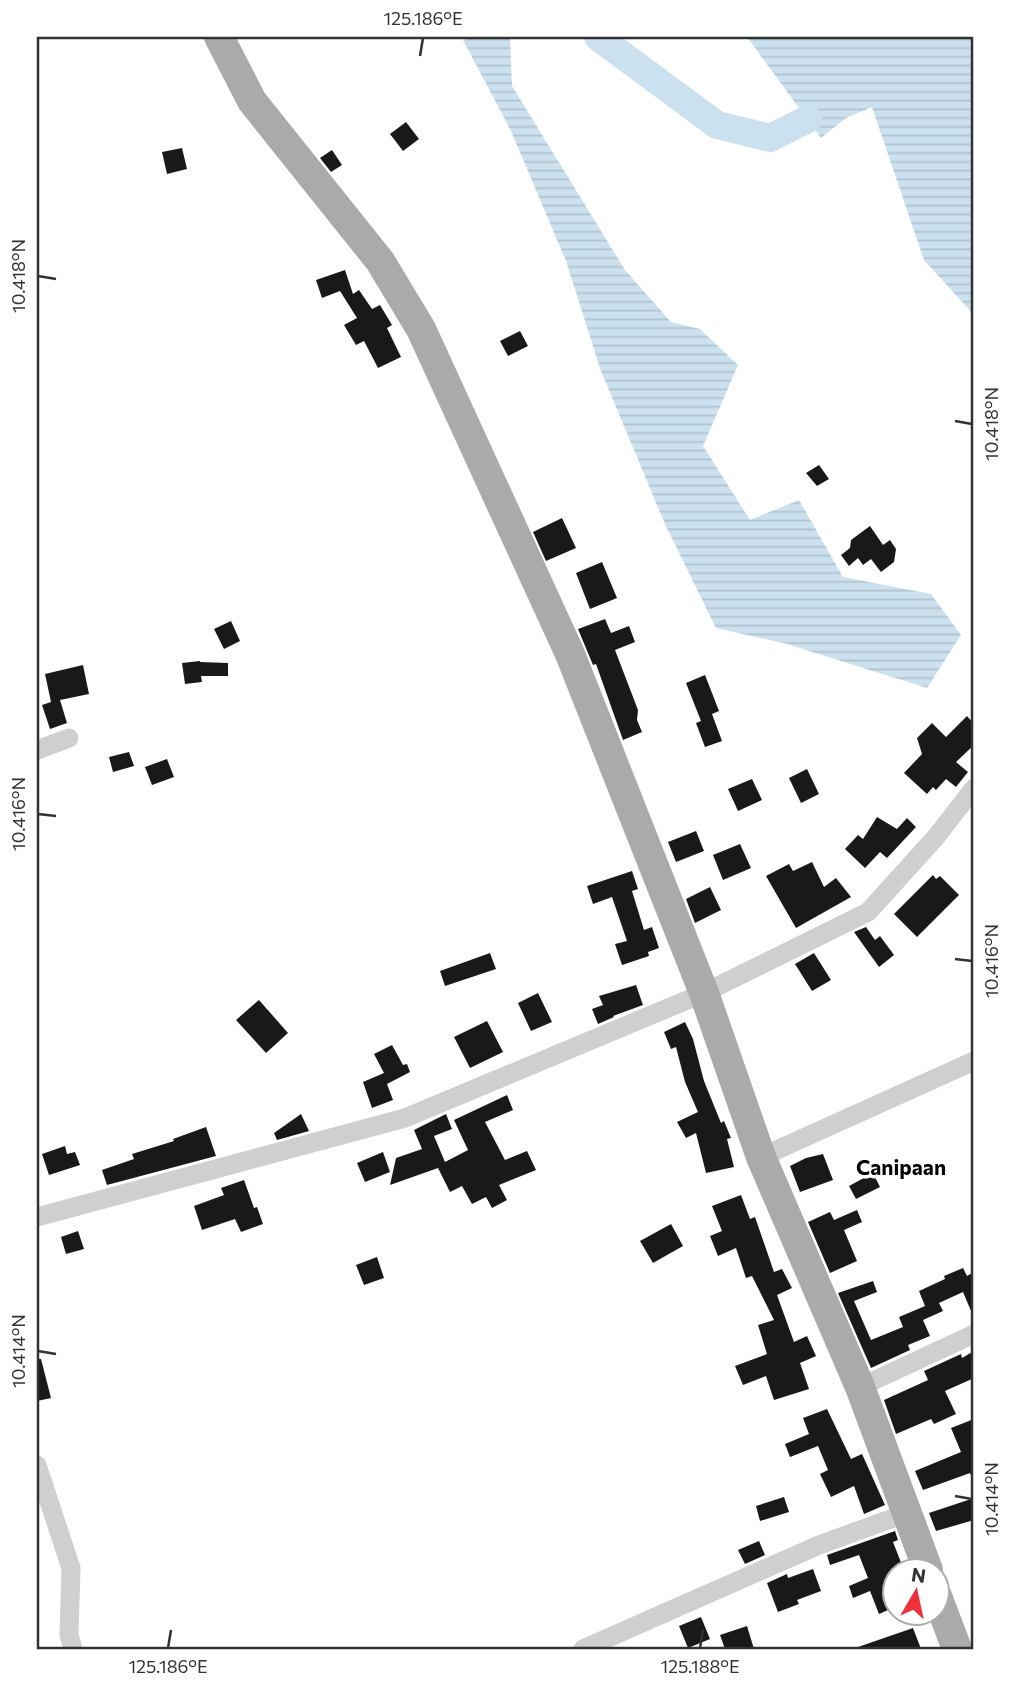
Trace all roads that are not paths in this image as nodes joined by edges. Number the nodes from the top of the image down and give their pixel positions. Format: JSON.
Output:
{"nodes":[{"id":1,"x":219,"y":37,"type":"edge"},
{"id":2,"x":69,"y":738,"type":"dead end"},
{"id":3,"x":37,"y":750,"type":"edge"},
{"id":4,"x":974,"y":788,"type":"edge"},
{"id":5,"x":704,"y":993,"type":"junction"},
{"id":6,"x":974,"y":1061,"type":"edge"},
{"id":7,"x":761,"y":1157,"type":"junction"},
{"id":8,"x":37,"y":1217,"type":"edge"},
{"id":9,"x":974,"y":1334,"type":"edge"},
{"id":10,"x":860,"y":1387,"type":"junction"},
{"id":11,"x":37,"y":1465,"type":"edge"},
{"id":12,"x":907,"y":1513,"type":"junction"},
{"id":13,"x":923,"y":1556,"type":"edge"},
{"id":14,"x":948,"y":1626,"type":"edge"},
{"id":15,"x":73,"y":1649,"type":"edge"},
{"id":16,"x":583,"y":1649,"type":"edge"},
{"id":17,"x":957,"y":1649,"type":"edge"}],
"edges":[{"from":1,"to":5,"type":"main road"},
{"from":2,"to":3,"type":"street"},
{"from":4,"to":5,"type":"street"},
{"from":5,"to":7,"type":"main road"},
{"from":5,"to":8,"type":"street"},
{"from":6,"to":7,"type":"street"},
{"from":7,"to":10,"type":"main road"},
{"from":9,"to":10,"type":"street"},
{"from":10,"to":12,"type":"main road"},
{"from":11,"to":15,"type":"street"},
{"from":12,"to":13,"type":"main road"},
{"from":12,"to":16,"type":"street"},
{"from":14,"to":17,"type":"main road"}]}
